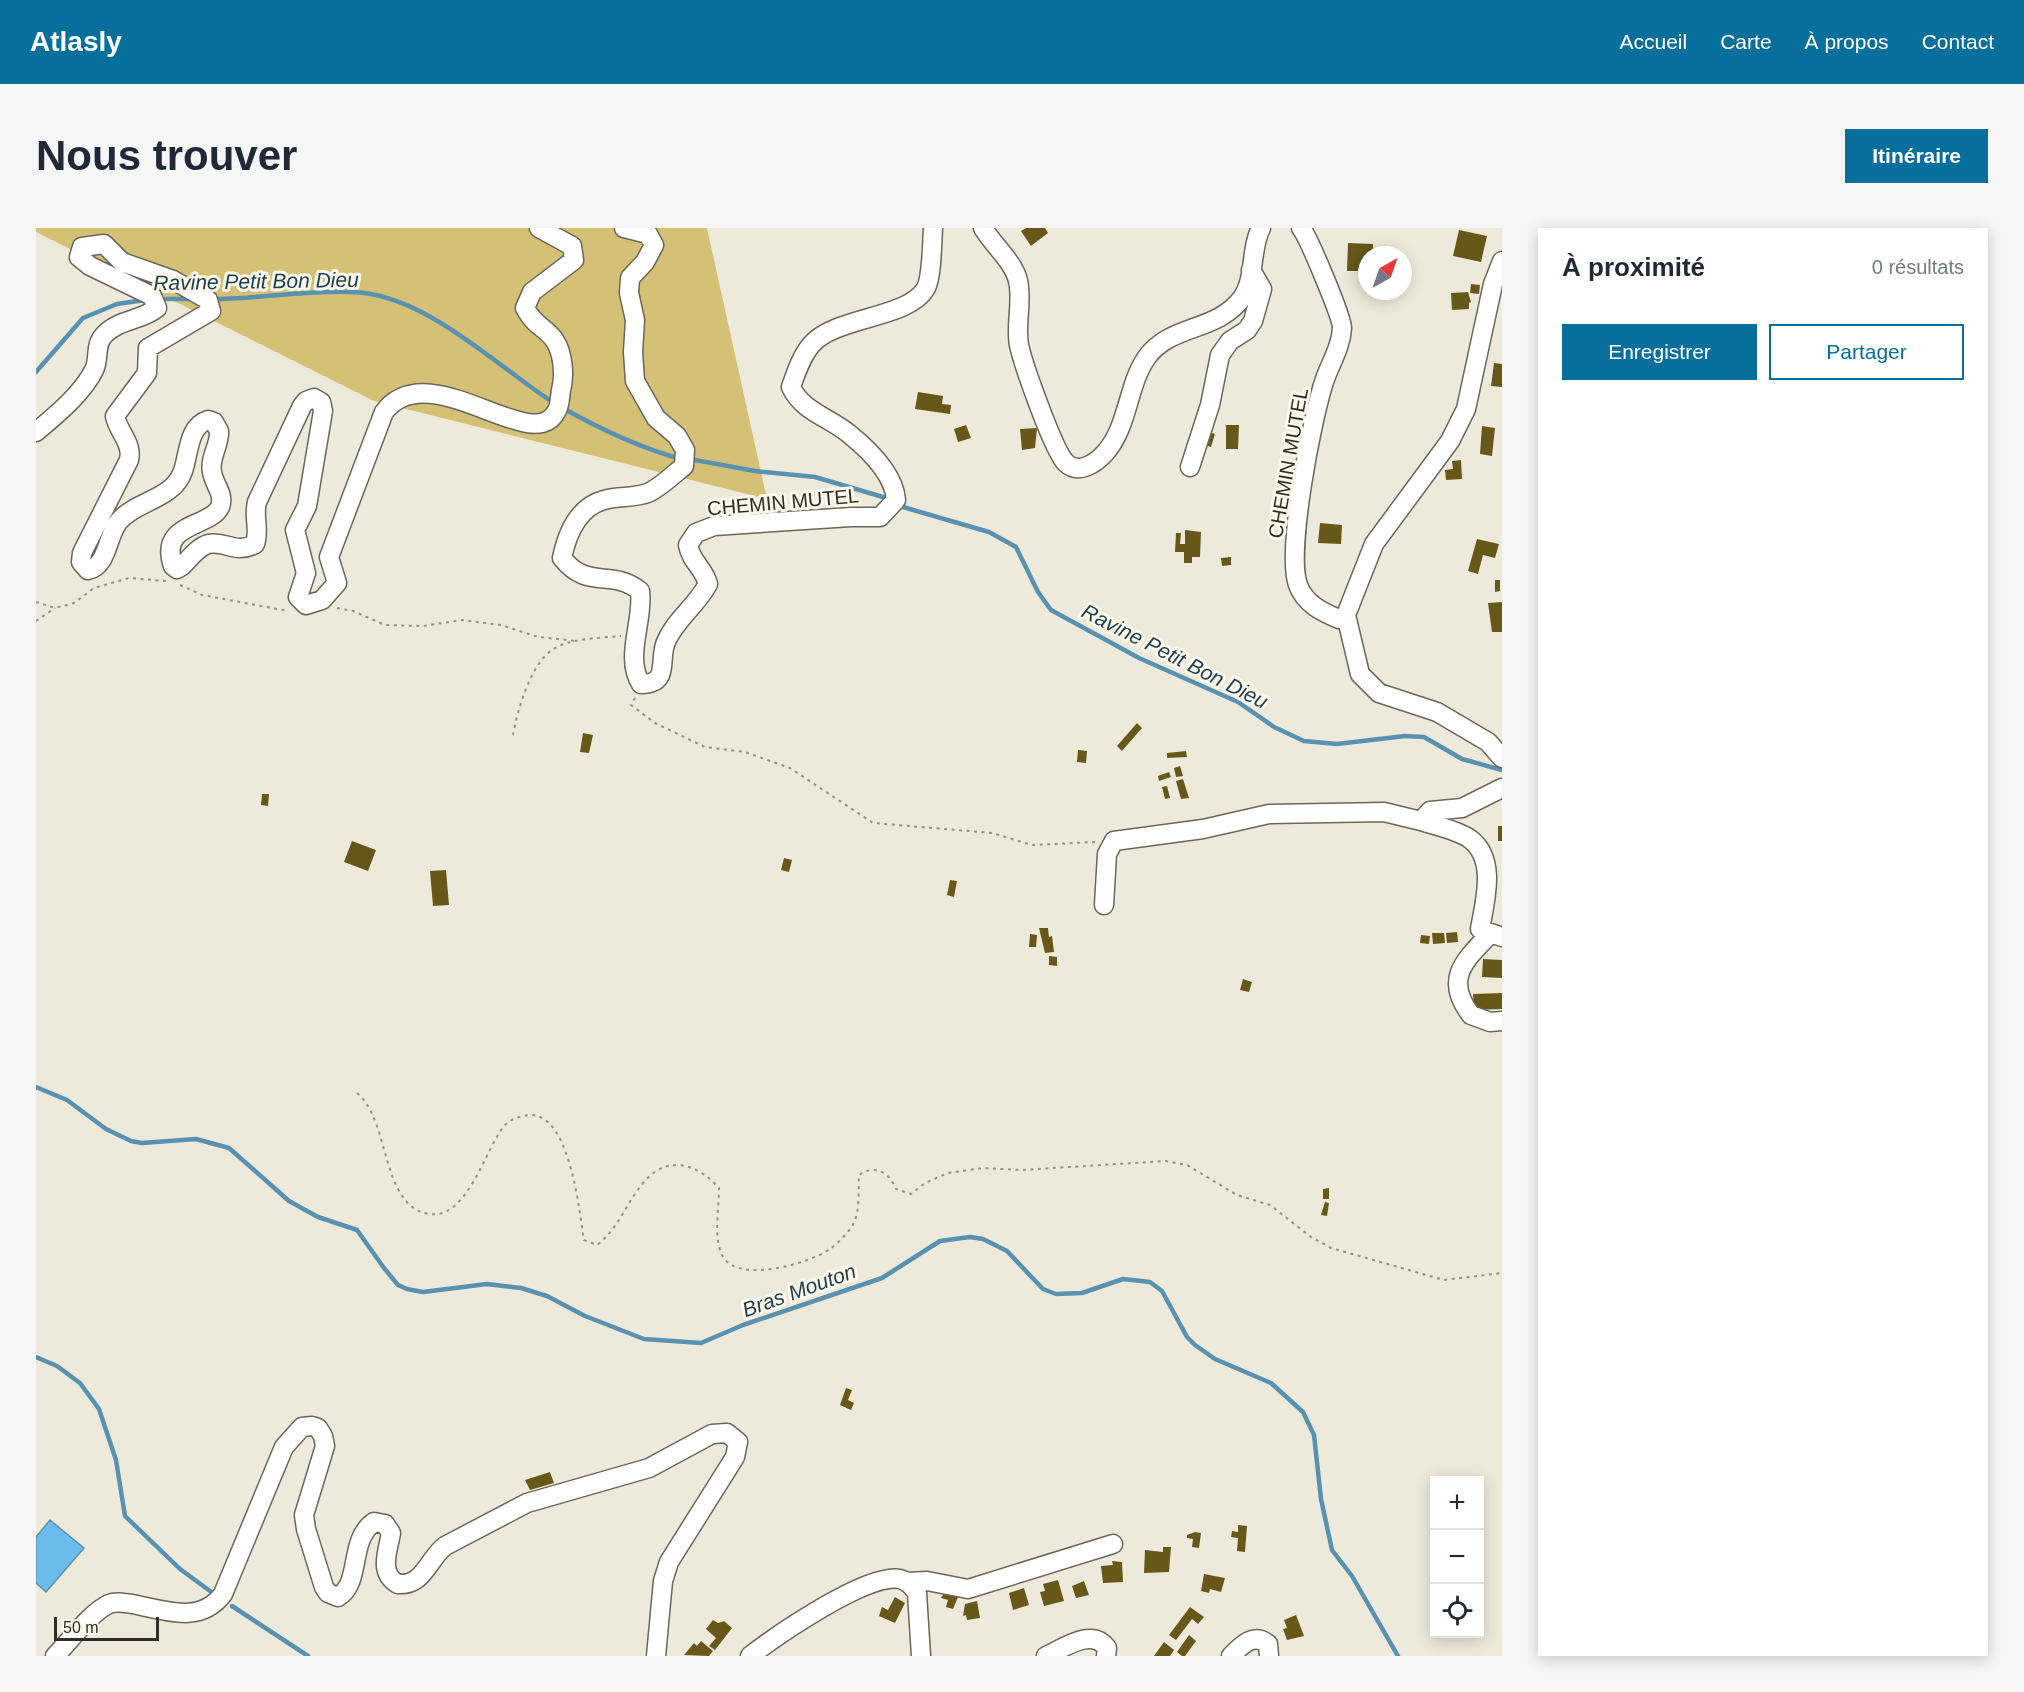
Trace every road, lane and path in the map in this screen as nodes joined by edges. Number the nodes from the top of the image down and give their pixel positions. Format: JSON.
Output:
{"nodes":[{"id":1,"x":538,"y":228,"type":"edge"},
{"id":2,"x":624,"y":228,"type":"edge"},
{"id":3,"x":933,"y":228,"type":"edge"},
{"id":4,"x":983,"y":228,"type":"edge"},
{"id":5,"x":1261,"y":228,"type":"edge"},
{"id":6,"x":1301,"y":228,"type":"edge"},
{"id":7,"x":1502,"y":261,"type":"edge"},
{"id":8,"x":1251,"y":270,"type":"junction"},
{"id":9,"x":36,"y":432,"type":"edge"},
{"id":10,"x":1190,"y":467,"type":"dead end"},
{"id":11,"x":55,"y":608,"type":"dead end"},
{"id":12,"x":1346,"y":615,"type":"junction"},
{"id":13,"x":36,"y":621,"type":"edge"},
{"id":14,"x":636,"y":634,"type":"junction"},
{"id":15,"x":641,"y":684,"type":"junction"},
{"id":16,"x":513,"y":735,"type":"dead end"},
{"id":17,"x":1502,"y":758,"type":"edge"},
{"id":18,"x":1502,"y":788,"type":"edge"},
{"id":19,"x":1421,"y":821,"type":"junction"},
{"id":20,"x":1114,"y":841,"type":"junction"},
{"id":21,"x":1104,"y":905,"type":"dead end"},
{"id":22,"x":1496,"y":935,"type":"edge"},
{"id":23,"x":1502,"y":1021,"type":"edge"},
{"id":24,"x":357,"y":1093,"type":"dead end"},
{"id":25,"x":1502,"y":1274,"type":"edge"},
{"id":26,"x":1113,"y":1544,"type":"dead end"},
{"id":27,"x":906,"y":1582,"type":"junction"},
{"id":28,"x":55,"y":1656,"type":"edge"},
{"id":29,"x":656,"y":1656,"type":"edge"},
{"id":30,"x":750,"y":1656,"type":"edge"},
{"id":31,"x":921,"y":1656,"type":"edge"},
{"id":32,"x":1046,"y":1656,"type":"edge"},
{"id":33,"x":1106,"y":1656,"type":"edge"},
{"id":34,"x":1231,"y":1656,"type":"edge"},
{"id":35,"x":1269,"y":1656,"type":"edge"}],
"edges":[{"from":1,"to":9,"type":"street"},
{"from":2,"to":14,"type":"street"},
{"from":3,"to":15,"type":"street","name":"CHEMIN MUTEL"},
{"from":4,"to":8,"type":"street"},
{"from":5,"to":8,"type":"street"},
{"from":6,"to":12,"type":"street","name":"CHEMIN MUTEL"},
{"from":7,"to":12,"type":"street"},
{"from":8,"to":10,"type":"street"},
{"from":11,"to":13,"type":"path"},
{"from":12,"to":17,"type":"street"},
{"from":14,"to":15,"type":"street"},
{"from":14,"to":16,"type":"path"},
{"from":15,"to":20,"type":"path"},
{"from":18,"to":19,"type":"street"},
{"from":19,"to":20,"type":"street"},
{"from":19,"to":22,"type":"street"},
{"from":20,"to":21,"type":"street"},
{"from":22,"to":23,"type":"street"},
{"from":24,"to":25,"type":"path"},
{"from":26,"to":27,"type":"street"},
{"from":27,"to":30,"type":"street"},
{"from":27,"to":31,"type":"street"},
{"from":28,"to":29,"type":"street"},
{"from":32,"to":33,"type":"street"},
{"from":34,"to":35,"type":"street"}]}
